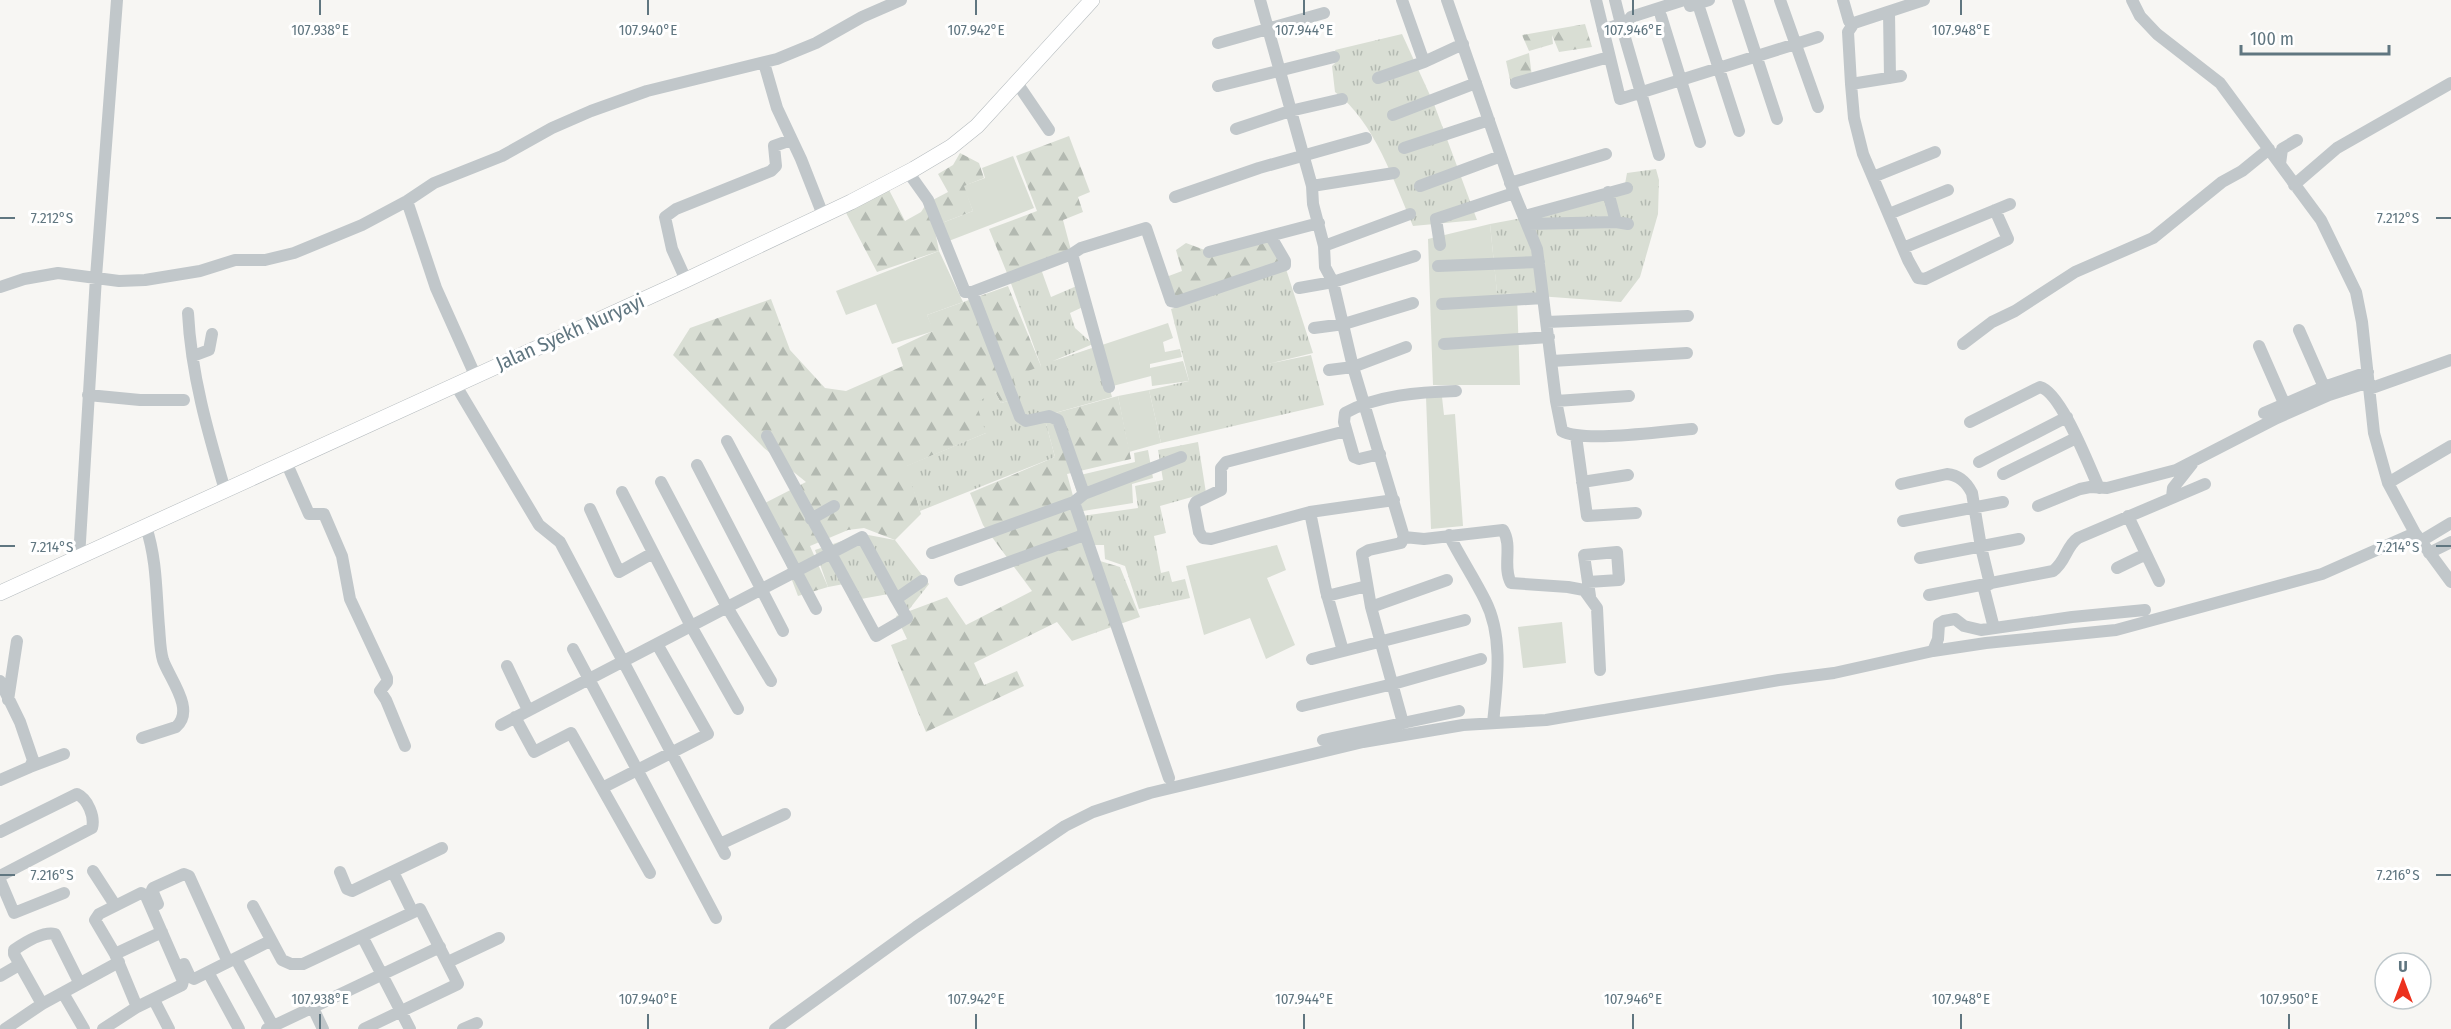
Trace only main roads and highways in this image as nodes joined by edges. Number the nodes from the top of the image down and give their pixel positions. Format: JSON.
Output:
{"nodes":[{"id":1,"x":1092,"y":0,"type":"edge"},
{"id":2,"x":0,"y":593,"type":"edge"}],
"edges":[{"from":1,"to":2,"type":"main road","name":"Jalan Syekh Nuryayi"}]}
